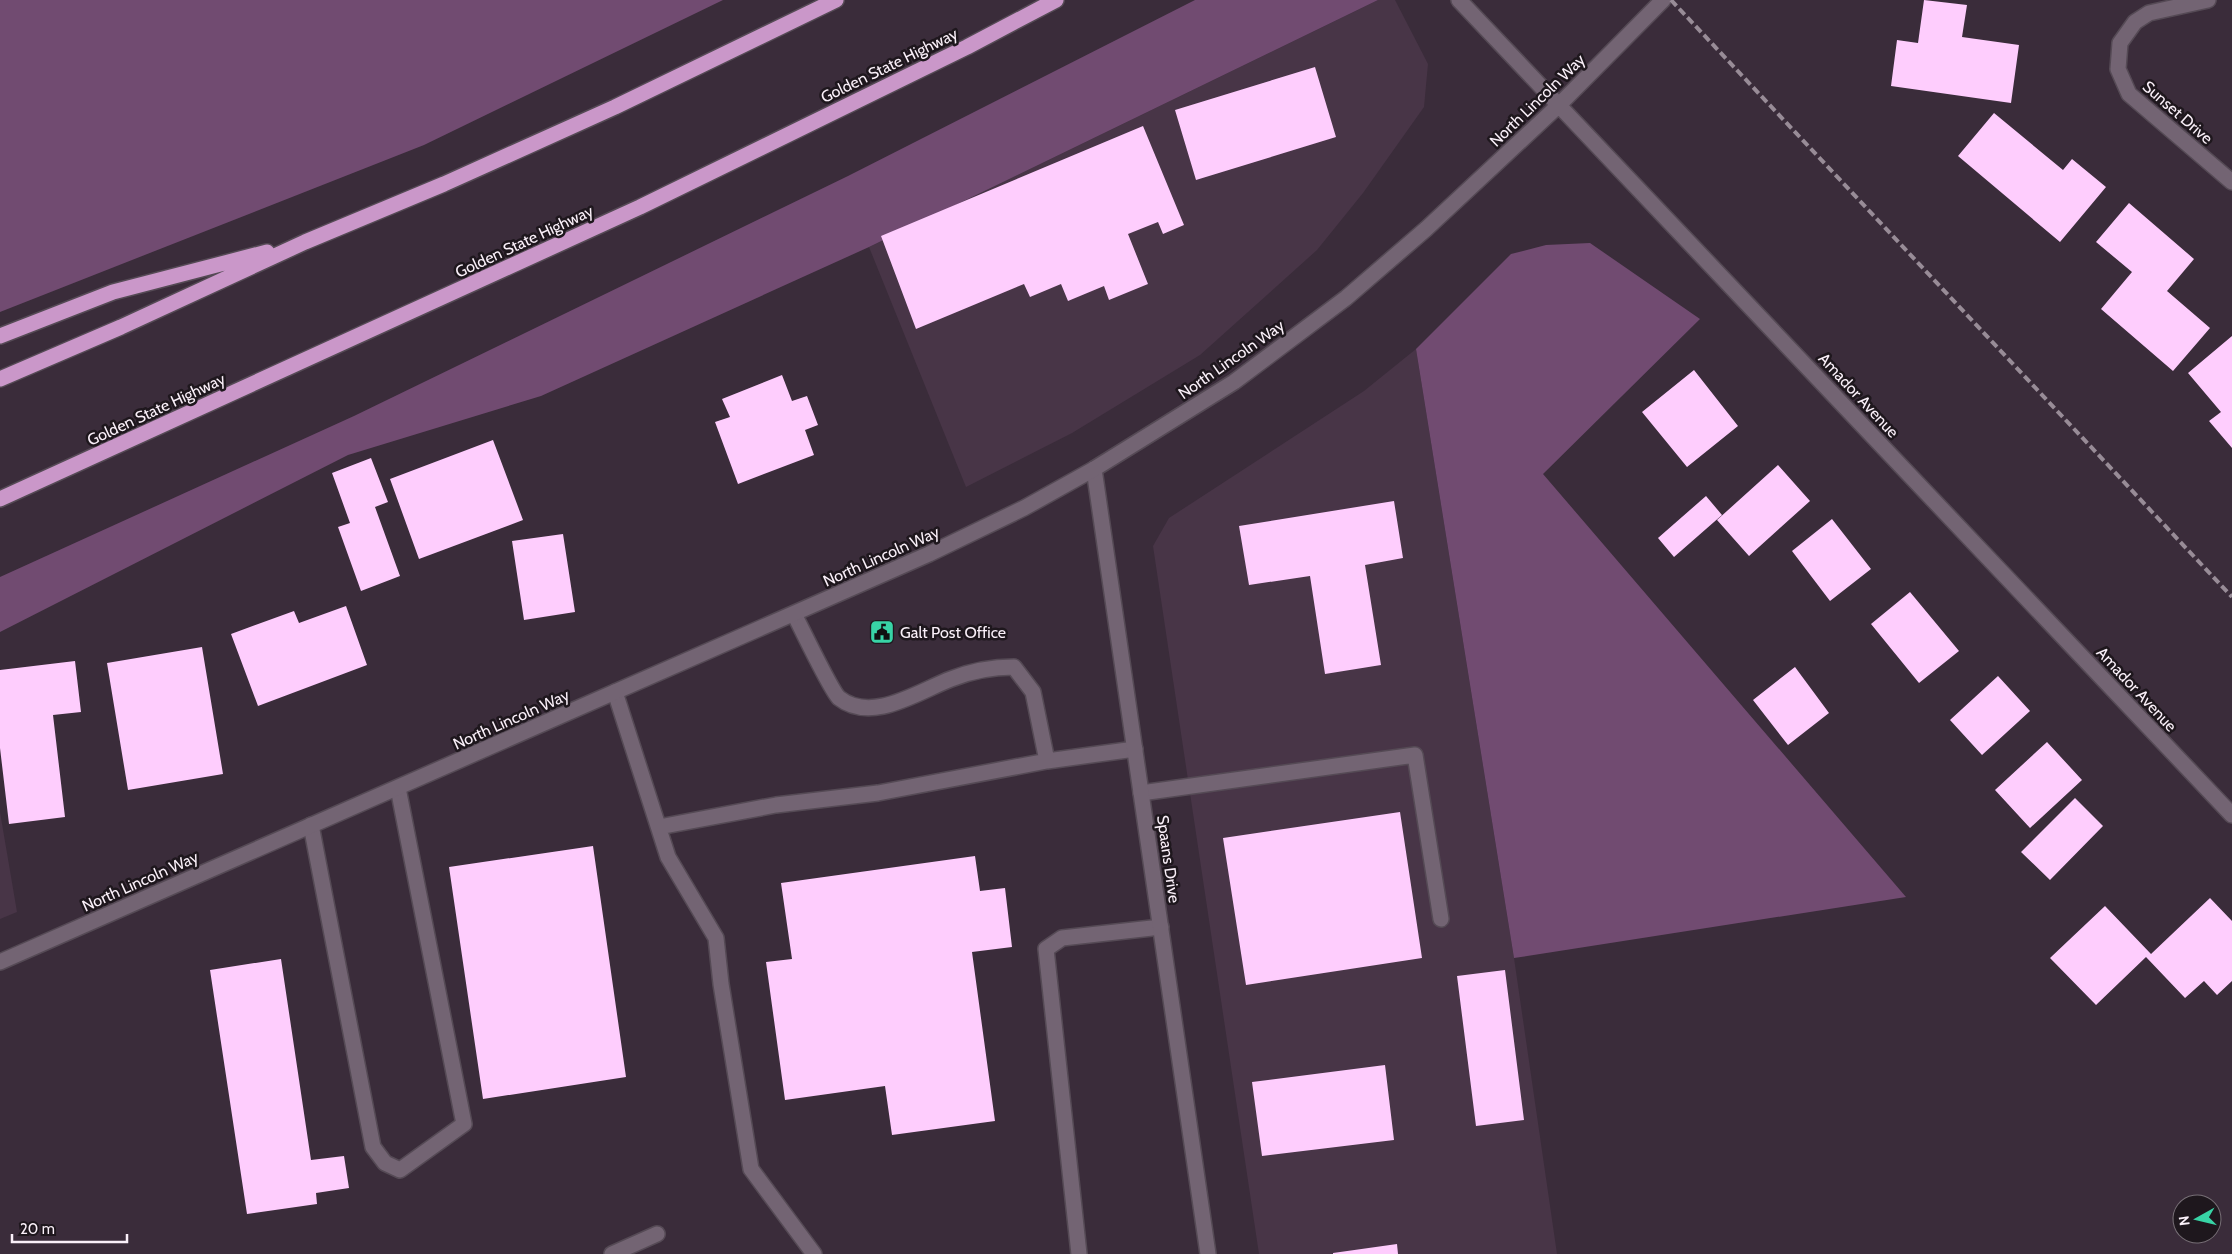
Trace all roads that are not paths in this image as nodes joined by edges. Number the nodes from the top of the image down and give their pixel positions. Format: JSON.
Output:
{"nodes":[{"id":1,"x":836,"y":0,"type":"edge"},
{"id":2,"x":1056,"y":0,"type":"edge"},
{"id":3,"x":1459,"y":0,"type":"edge"},
{"id":4,"x":1663,"y":0,"type":"edge"},
{"id":5,"x":2208,"y":0,"type":"edge"},
{"id":6,"x":1559,"y":105,"type":"junction"},
{"id":7,"x":2232,"y":182,"type":"edge"},
{"id":8,"x":305,"y":242,"type":"junction"},
{"id":9,"x":0,"y":336,"type":"edge"},
{"id":10,"x":0,"y":379,"type":"edge"},
{"id":11,"x":68,"y":469,"type":"junction"},
{"id":12,"x":1094,"y":469,"type":"junction"},
{"id":13,"x":0,"y":499,"type":"edge"},
{"id":14,"x":0,"y":509,"type":"edge"},
{"id":15,"x":794,"y":614,"type":"junction"},
{"id":16,"x":615,"y":692,"type":"junction"},
{"id":17,"x":1135,"y":749,"type":"junction"},
{"id":18,"x":1047,"y":760,"type":"junction"},
{"id":19,"x":398,"y":788,"type":"junction"},
{"id":20,"x":1142,"y":794,"type":"junction"},
{"id":21,"x":2232,"y":815,"type":"edge"},
{"id":22,"x":311,"y":825,"type":"junction"},
{"id":23,"x":659,"y":827,"type":"junction"},
{"id":24,"x":1441,"y":919,"type":"dead end"},
{"id":25,"x":1161,"y":927,"type":"junction"},
{"id":26,"x":0,"y":962,"type":"edge"},
{"id":27,"x":657,"y":1234,"type":"dead end"},
{"id":28,"x":612,"y":1254,"type":"edge"},
{"id":29,"x":814,"y":1254,"type":"edge"},
{"id":30,"x":1079,"y":1254,"type":"edge"},
{"id":31,"x":1208,"y":1254,"type":"edge"}],
"edges":[{"from":1,"to":8,"type":"highway"},
{"from":2,"to":11,"type":"highway","name":"Golden State Highway"},
{"from":3,"to":6,"type":"street","name":"Amador Avenue"},
{"from":4,"to":6,"type":"street","name":"North Lincoln Way"},
{"from":5,"to":7,"type":"street","name":"Sunset Drive"},
{"from":6,"to":12,"type":"street","name":"North Lincoln Way"},
{"from":6,"to":21,"type":"street","name":"Amador Avenue"},
{"from":8,"to":9,"type":"highway"},
{"from":8,"to":10,"type":"highway"},
{"from":11,"to":13,"type":"highway","name":"Golden State Highway"},
{"from":11,"to":14,"type":"highway"},
{"from":12,"to":15,"type":"street","name":"North Lincoln Way"},
{"from":12,"to":17,"type":"street","name":"Spaans Drive"},
{"from":15,"to":16,"type":"street","name":"North Lincoln Way"},
{"from":15,"to":18,"type":"street"},
{"from":16,"to":19,"type":"street","name":"North Lincoln Way"},
{"from":16,"to":23,"type":"street"},
{"from":17,"to":18,"type":"street"},
{"from":17,"to":20,"type":"street","name":"Spaans Drive"},
{"from":18,"to":23,"type":"street"},
{"from":19,"to":22,"type":"street","name":"North Lincoln Way"},
{"from":19,"to":22,"type":"street"},
{"from":20,"to":24,"type":"street"},
{"from":20,"to":25,"type":"street","name":"Spaans Drive"},
{"from":22,"to":26,"type":"street","name":"North Lincoln Way"},
{"from":23,"to":29,"type":"street"},
{"from":25,"to":30,"type":"street"},
{"from":25,"to":31,"type":"street","name":"Spaans Drive"},
{"from":27,"to":28,"type":"street"}]}
